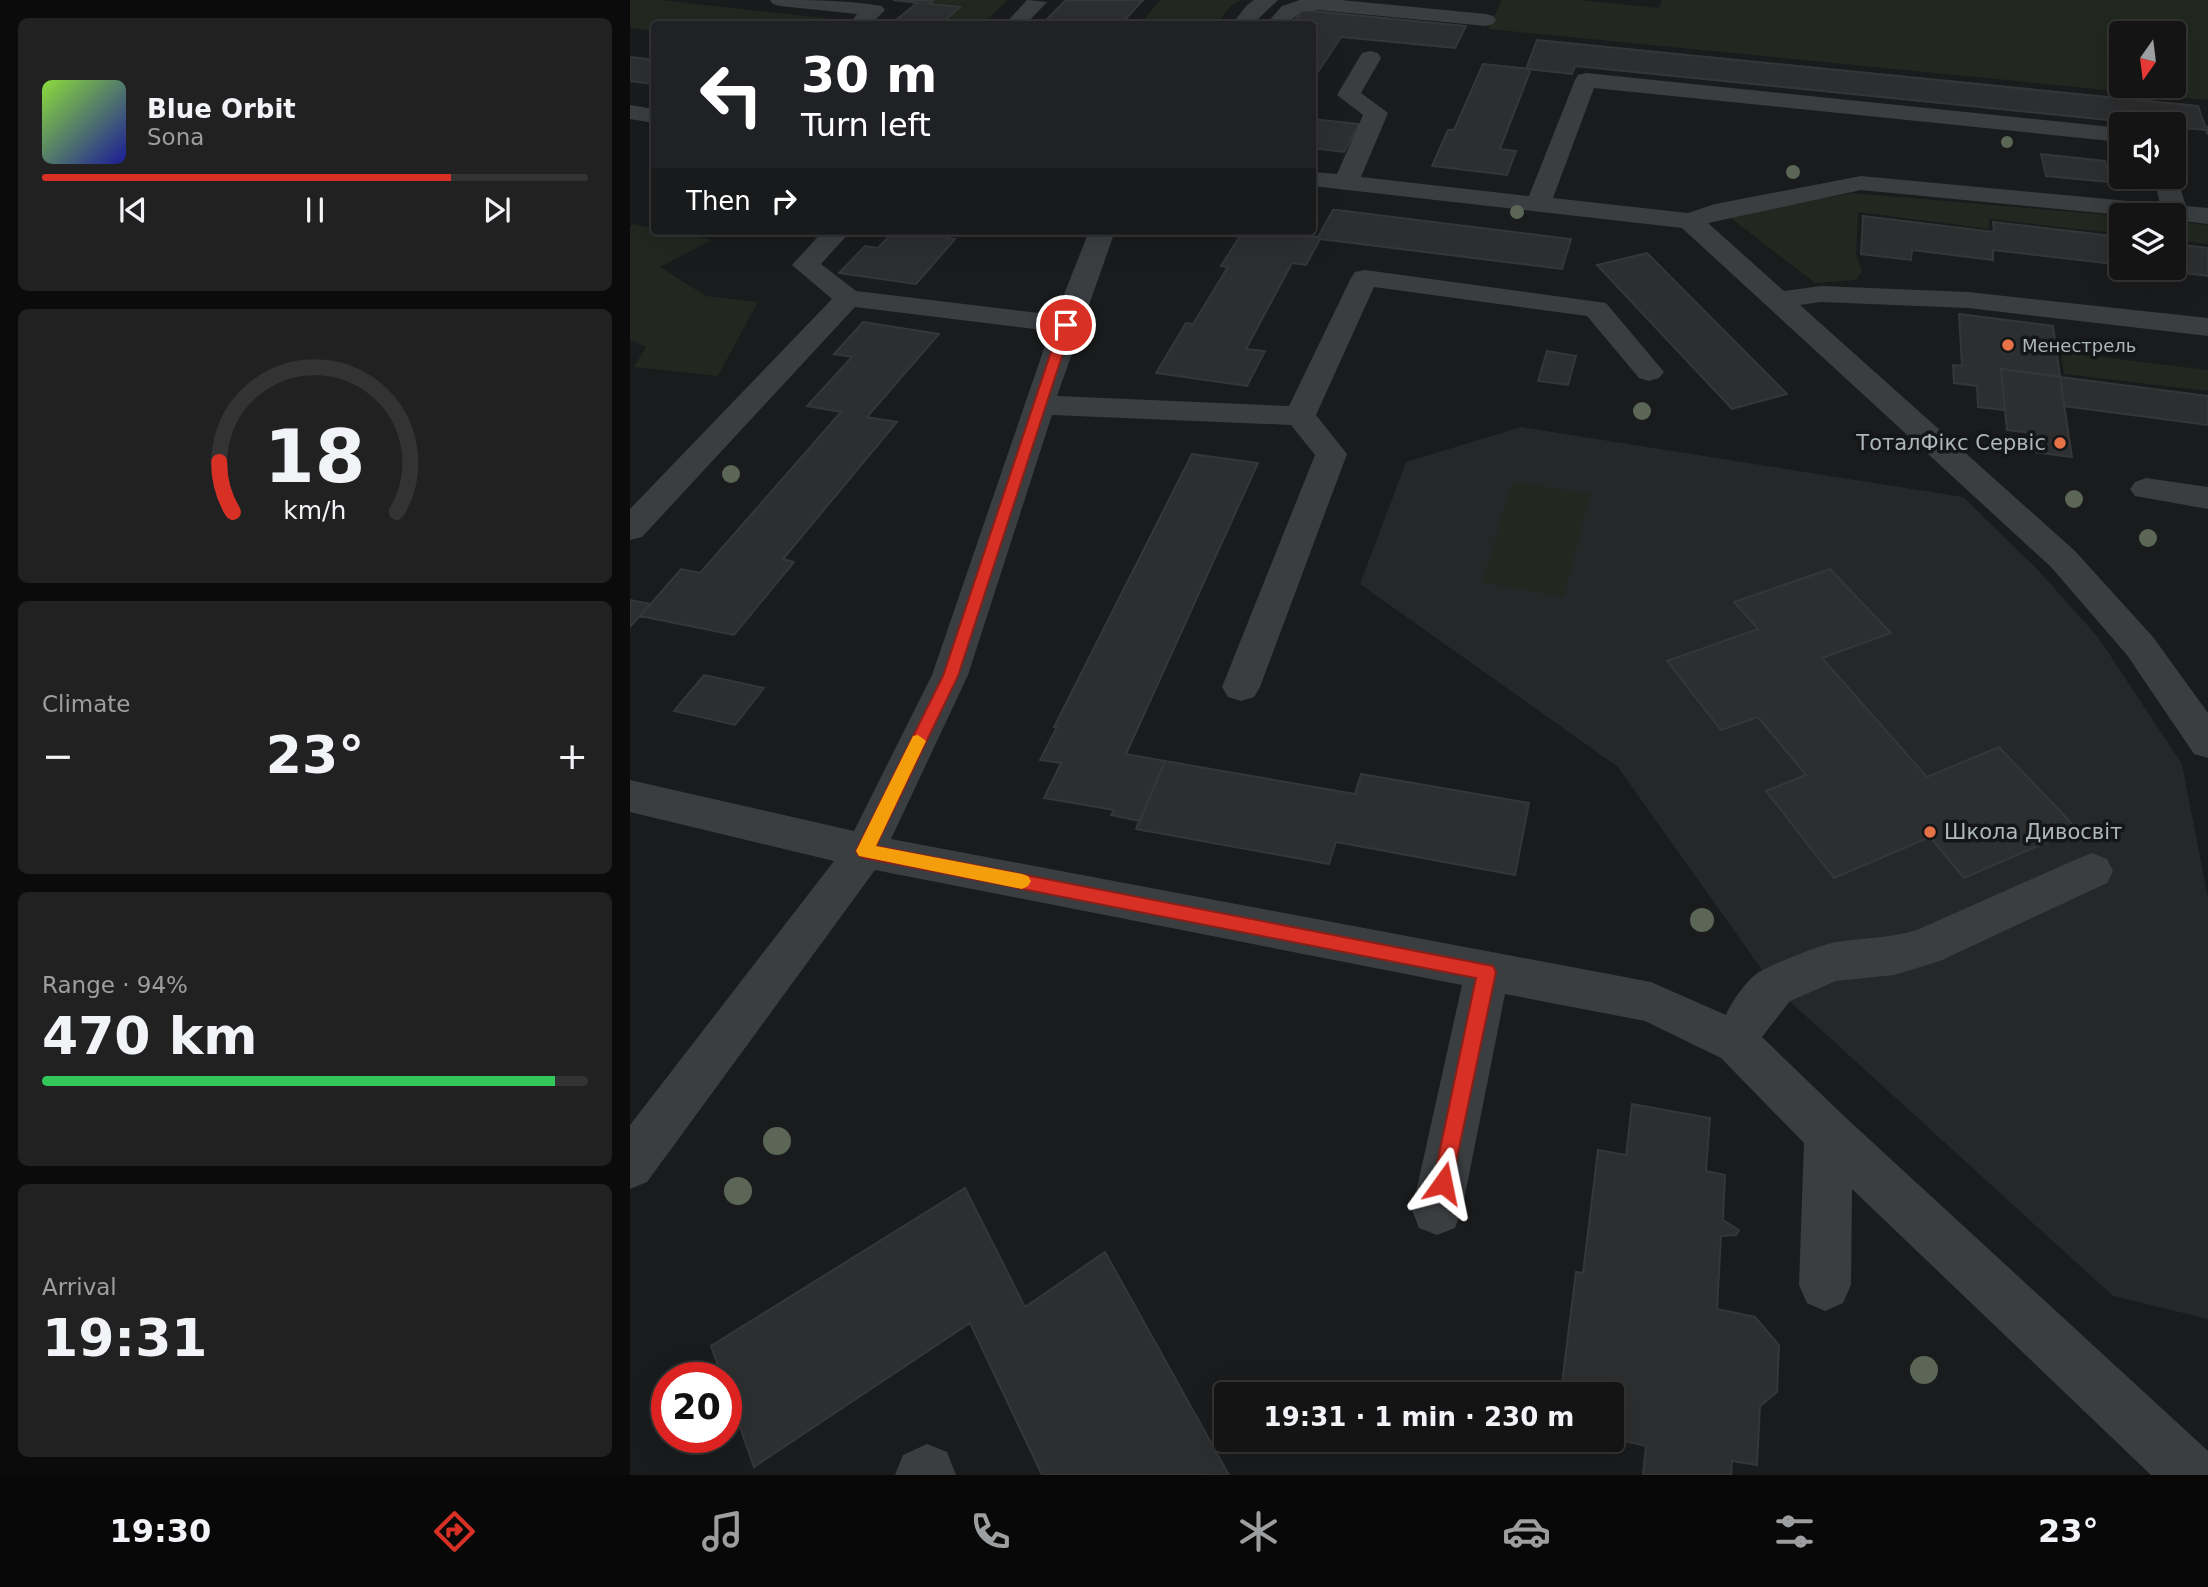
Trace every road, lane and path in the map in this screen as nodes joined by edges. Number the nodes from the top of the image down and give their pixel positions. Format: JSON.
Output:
{"nodes":[{"id":1,"x":780,"y":0,"type":"edge"},
{"id":2,"x":1268,"y":0,"type":"edge"},
{"id":3,"x":1037,"y":2,"type":"dead end"},
{"id":4,"x":1486,"y":20,"type":"dead end"},
{"id":5,"x":862,"y":21,"type":"edge"},
{"id":6,"x":1018,"y":21,"type":"edge"},
{"id":7,"x":1244,"y":21,"type":"edge"},
{"id":8,"x":1278,"y":21,"type":"edge"},
{"id":9,"x":1370,"y":58,"type":"dead end"},
{"id":10,"x":630,"y":113,"type":"edge"},
{"id":11,"x":651,"y":116,"type":"edge"},
{"id":12,"x":2109,"y":134,"type":"edge"},
{"id":13,"x":1316,"y":179,"type":"edge"},
{"id":14,"x":1346,"y":183,"type":"junction"},
{"id":15,"x":1539,"y":203,"type":"junction"},
{"id":16,"x":2109,"y":206,"type":"edge"},
{"id":17,"x":2186,"y":213,"type":"edge"},
{"id":18,"x":2208,"y":216,"type":"edge"},
{"id":19,"x":1690,"y":221,"type":"junction"},
{"id":20,"x":834,"y":235,"type":"edge"},
{"id":21,"x":1100,"y":235,"type":"edge"},
{"id":22,"x":848,"y":298,"type":"junction"},
{"id":23,"x":1780,"y":300,"type":"junction"},
{"id":24,"x":1066,"y":325,"type":"junction"},
{"id":25,"x":2208,"y":327,"type":"edge"},
{"id":26,"x":1649,"y":372,"type":"dead end"},
{"id":27,"x":1041,"y":405,"type":"junction"},
{"id":28,"x":1300,"y":416,"type":"junction"},
{"id":29,"x":2146,"y":489,"type":"dead end"},
{"id":30,"x":2208,"y":498,"type":"edge"},
{"id":31,"x":630,"y":529,"type":"edge"},
{"id":32,"x":1241,"y":687,"type":"dead end"},
{"id":33,"x":2208,"y":743,"type":"edge"},
{"id":34,"x":630,"y":796,"type":"edge"},
{"id":35,"x":865,"y":851,"type":"junction"},
{"id":36,"x":2092,"y":871,"type":"dead end"},
{"id":37,"x":1487,"y":972,"type":"junction"},
{"id":38,"x":1737,"y":1043,"type":"junction"},
{"id":39,"x":1828,"y":1134,"type":"junction"},
{"id":40,"x":630,"y":1164,"type":"edge"},
{"id":41,"x":1437,"y":1210,"type":"dead end"},
{"id":42,"x":1825,"y":1285,"type":"dead end"},
{"id":43,"x":923,"y":1475,"type":"edge"},
{"id":44,"x":928,"y":1475,"type":"edge"},
{"id":45,"x":2192,"y":1475,"type":"edge"}],
"edges":[{"from":1,"to":5,"type":"street"},
{"from":2,"to":7,"type":"street"},
{"from":3,"to":6,"type":"street"},
{"from":4,"to":8,"type":"street"},
{"from":9,"to":14,"type":"street"},
{"from":10,"to":11,"type":"street"},
{"from":12,"to":15,"type":"street"},
{"from":13,"to":14,"type":"street"},
{"from":14,"to":15,"type":"street"},
{"from":15,"to":19,"type":"street"},
{"from":16,"to":19,"type":"street"},
{"from":17,"to":18,"type":"street"},
{"from":19,"to":23,"type":"street"},
{"from":20,"to":22,"type":"street"},
{"from":21,"to":24,"type":"street"},
{"from":22,"to":24,"type":"street"},
{"from":22,"to":31,"type":"street"},
{"from":23,"to":25,"type":"street"},
{"from":23,"to":33,"type":"street"},
{"from":24,"to":27,"type":"street"},
{"from":26,"to":28,"type":"street"},
{"from":27,"to":28,"type":"street"},
{"from":27,"to":35,"type":"street"},
{"from":28,"to":32,"type":"street"},
{"from":29,"to":30,"type":"street"},
{"from":34,"to":35,"type":"street"},
{"from":35,"to":37,"type":"street"},
{"from":35,"to":40,"type":"street"},
{"from":36,"to":38,"type":"street"},
{"from":37,"to":38,"type":"street"},
{"from":37,"to":41,"type":"street"},
{"from":38,"to":39,"type":"street"},
{"from":39,"to":42,"type":"street"},
{"from":39,"to":45,"type":"street"},
{"from":43,"to":44,"type":"street"}]}
